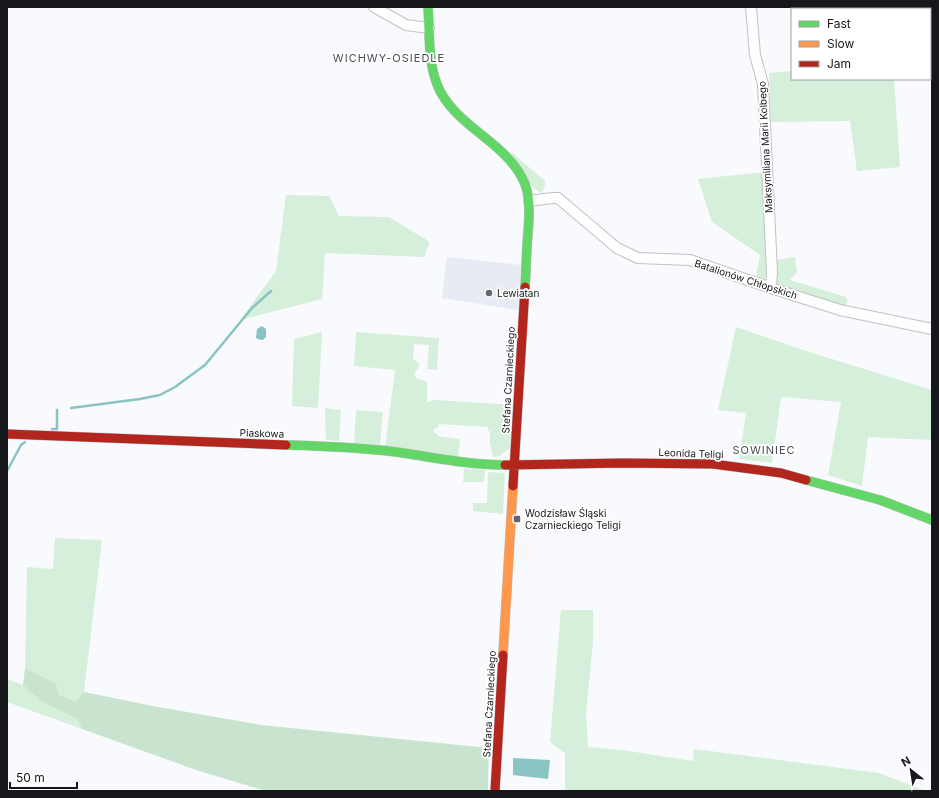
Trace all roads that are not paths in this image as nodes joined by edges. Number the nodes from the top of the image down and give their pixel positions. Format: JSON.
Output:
{"nodes":[{"id":1,"x":374,"y":7,"type":"edge"},
{"id":2,"x":428,"y":7,"type":"edge"},
{"id":3,"x":751,"y":7,"type":"edge"},
{"id":4,"x":429,"y":28,"type":"junction"},
{"id":5,"x":529,"y":200,"type":"junction"},
{"id":6,"x":771,"y":288,"type":"junction"},
{"id":7,"x":932,"y":329,"type":"edge"},
{"id":8,"x":7,"y":434,"type":"edge"},
{"id":9,"x":514,"y":464,"type":"junction"},
{"id":10,"x":932,"y":520,"type":"edge"},
{"id":11,"x":495,"y":791,"type":"edge"}],
"edges":[{"from":1,"to":4,"type":"street"},
{"from":2,"to":4,"type":"street","name":"Stefana Czarnieckiego"},
{"from":3,"to":6,"type":"street","name":"Maksymiliana Marii Kolbego"},
{"from":4,"to":5,"type":"street","name":"Stefana Czarnieckiego"},
{"from":5,"to":6,"type":"street","name":"Batalionów Chłopskich"},
{"from":5,"to":9,"type":"street","name":"Stefana Czarnieckiego"},
{"from":6,"to":7,"type":"street","name":"Batalionów Chłopskich"},
{"from":8,"to":9,"type":"street","name":"Piaskowa"},
{"from":9,"to":10,"type":"street","name":"Leonida Teligi"},
{"from":9,"to":11,"type":"street","name":"Stefana Czarnieckiego"}]}
